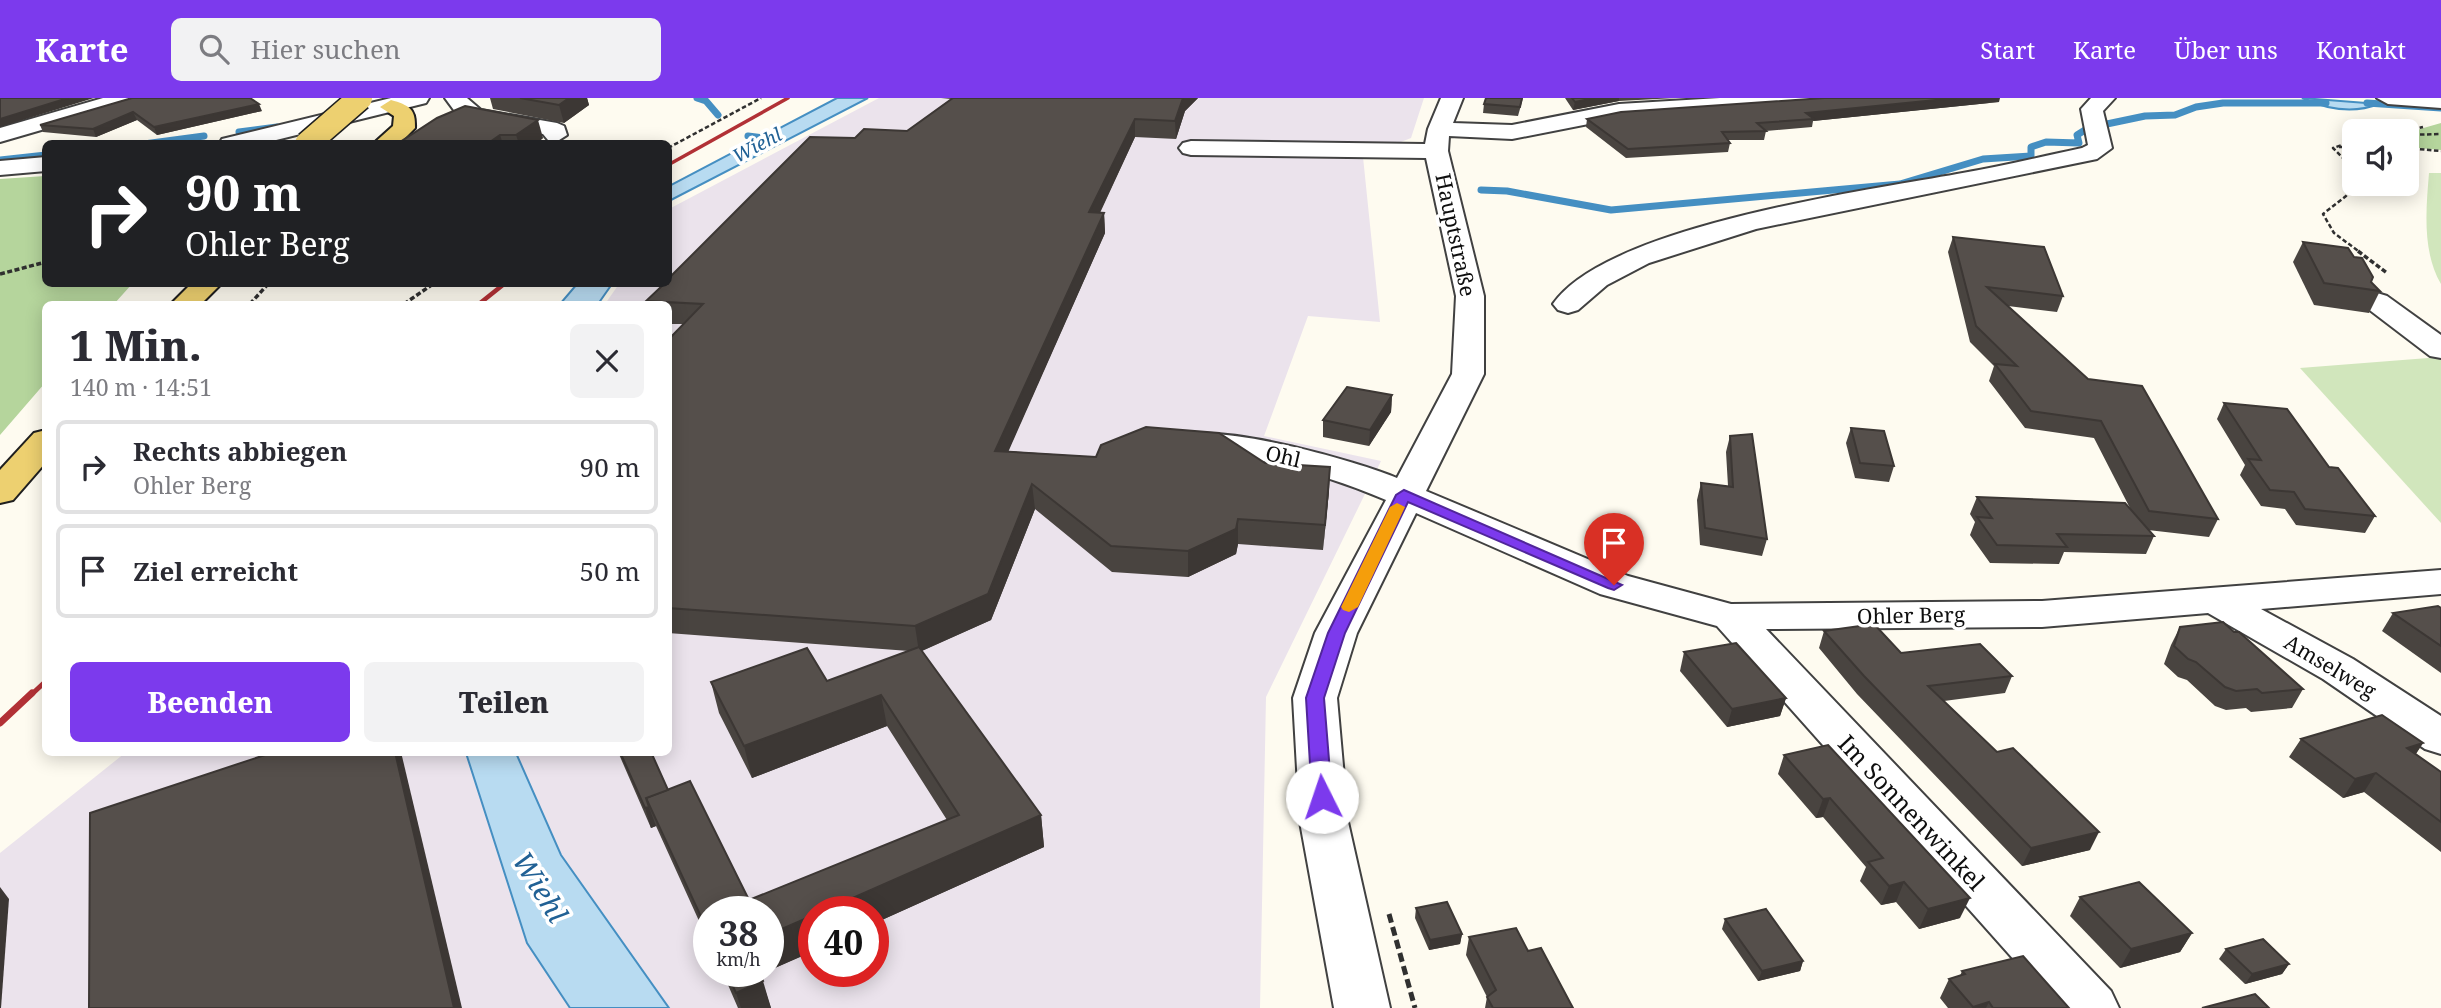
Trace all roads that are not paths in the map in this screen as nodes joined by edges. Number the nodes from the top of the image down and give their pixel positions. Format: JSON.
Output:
{"nodes":[{"id":1,"x":126,"y":98,"type":"edge"},
{"id":2,"x":360,"y":98,"type":"edge"},
{"id":3,"x":418,"y":98,"type":"edge"},
{"id":4,"x":456,"y":98,"type":"edge"},
{"id":5,"x":1452,"y":98,"type":"edge"},
{"id":6,"x":1549,"y":98,"type":"edge"},
{"id":7,"x":1821,"y":98,"type":"edge"},
{"id":8,"x":2104,"y":98,"type":"edge"},
{"id":9,"x":2388,"y":98,"type":"edge"},
{"id":10,"x":2441,"y":102,"type":"edge"},
{"id":11,"x":391,"y":107,"type":"junction"},
{"id":12,"x":1545,"y":127,"type":"junction"},
{"id":13,"x":0,"y":135,"type":"edge"},
{"id":14,"x":556,"y":135,"type":"dead end"},
{"id":15,"x":247,"y":140,"type":"edge"},
{"id":16,"x":312,"y":140,"type":"edge"},
{"id":17,"x":389,"y":140,"type":"edge"},
{"id":18,"x":1438,"y":140,"type":"junction"},
{"id":19,"x":1191,"y":148,"type":"dead end"},
{"id":20,"x":42,"y":164,"type":"edge"},
{"id":21,"x":0,"y":168,"type":"edge"},
{"id":22,"x":197,"y":287,"type":"edge"},
{"id":23,"x":172,"y":295,"type":"edge"},
{"id":24,"x":2377,"y":302,"type":"edge"},
{"id":25,"x":1568,"y":303,"type":"dead end"},
{"id":26,"x":2441,"y":349,"type":"edge"},
{"id":27,"x":1199,"y":443,"type":"edge"},
{"id":28,"x":42,"y":445,"type":"edge"},
{"id":29,"x":0,"y":492,"type":"edge"},
{"id":30,"x":1404,"y":495,"type":"junction"},
{"id":31,"x":2441,"y":582,"type":"edge"},
{"id":32,"x":2216,"y":601,"type":"junction"},
{"id":33,"x":1731,"y":617,"type":"junction"},
{"id":34,"x":2441,"y":738,"type":"edge"},
{"id":35,"x":1362,"y":1008,"type":"edge"},
{"id":36,"x":2091,"y":1008,"type":"edge"}],
"edges":[{"from":1,"to":13,"type":"street"},
{"from":2,"to":16,"type":"main road","bridge":true},
{"from":3,"to":11,"type":"street"},
{"from":4,"to":14,"type":"street"},
{"from":5,"to":18,"type":"street"},
{"from":6,"to":12,"type":"street"},
{"from":7,"to":12,"type":"street"},
{"from":8,"to":25,"type":"street"},
{"from":9,"to":10,"type":"street"},
{"from":11,"to":15,"type":"street"},
{"from":11,"to":17,"type":"main road"},
{"from":12,"to":18,"type":"street"},
{"from":18,"to":19,"type":"street"},
{"from":18,"to":30,"type":"street","name":"Hauptstraße"},
{"from":20,"to":21,"type":"street"},
{"from":22,"to":23,"type":"main road"},
{"from":24,"to":26,"type":"street"},
{"from":27,"to":30,"type":"street","name":"Ohl"},
{"from":28,"to":29,"type":"main road"},
{"from":30,"to":33,"type":"street","name":"Ohler Berg"},
{"from":30,"to":35,"type":"street","name":"Hauptstraße"},
{"from":31,"to":32,"type":"street","name":"Ohler Berg"},
{"from":32,"to":33,"type":"street","name":"Ohler Berg"},
{"from":32,"to":34,"type":"street","name":"Amselweg"},
{"from":33,"to":36,"type":"street","name":"Im Sonnenwinkel"}]}
